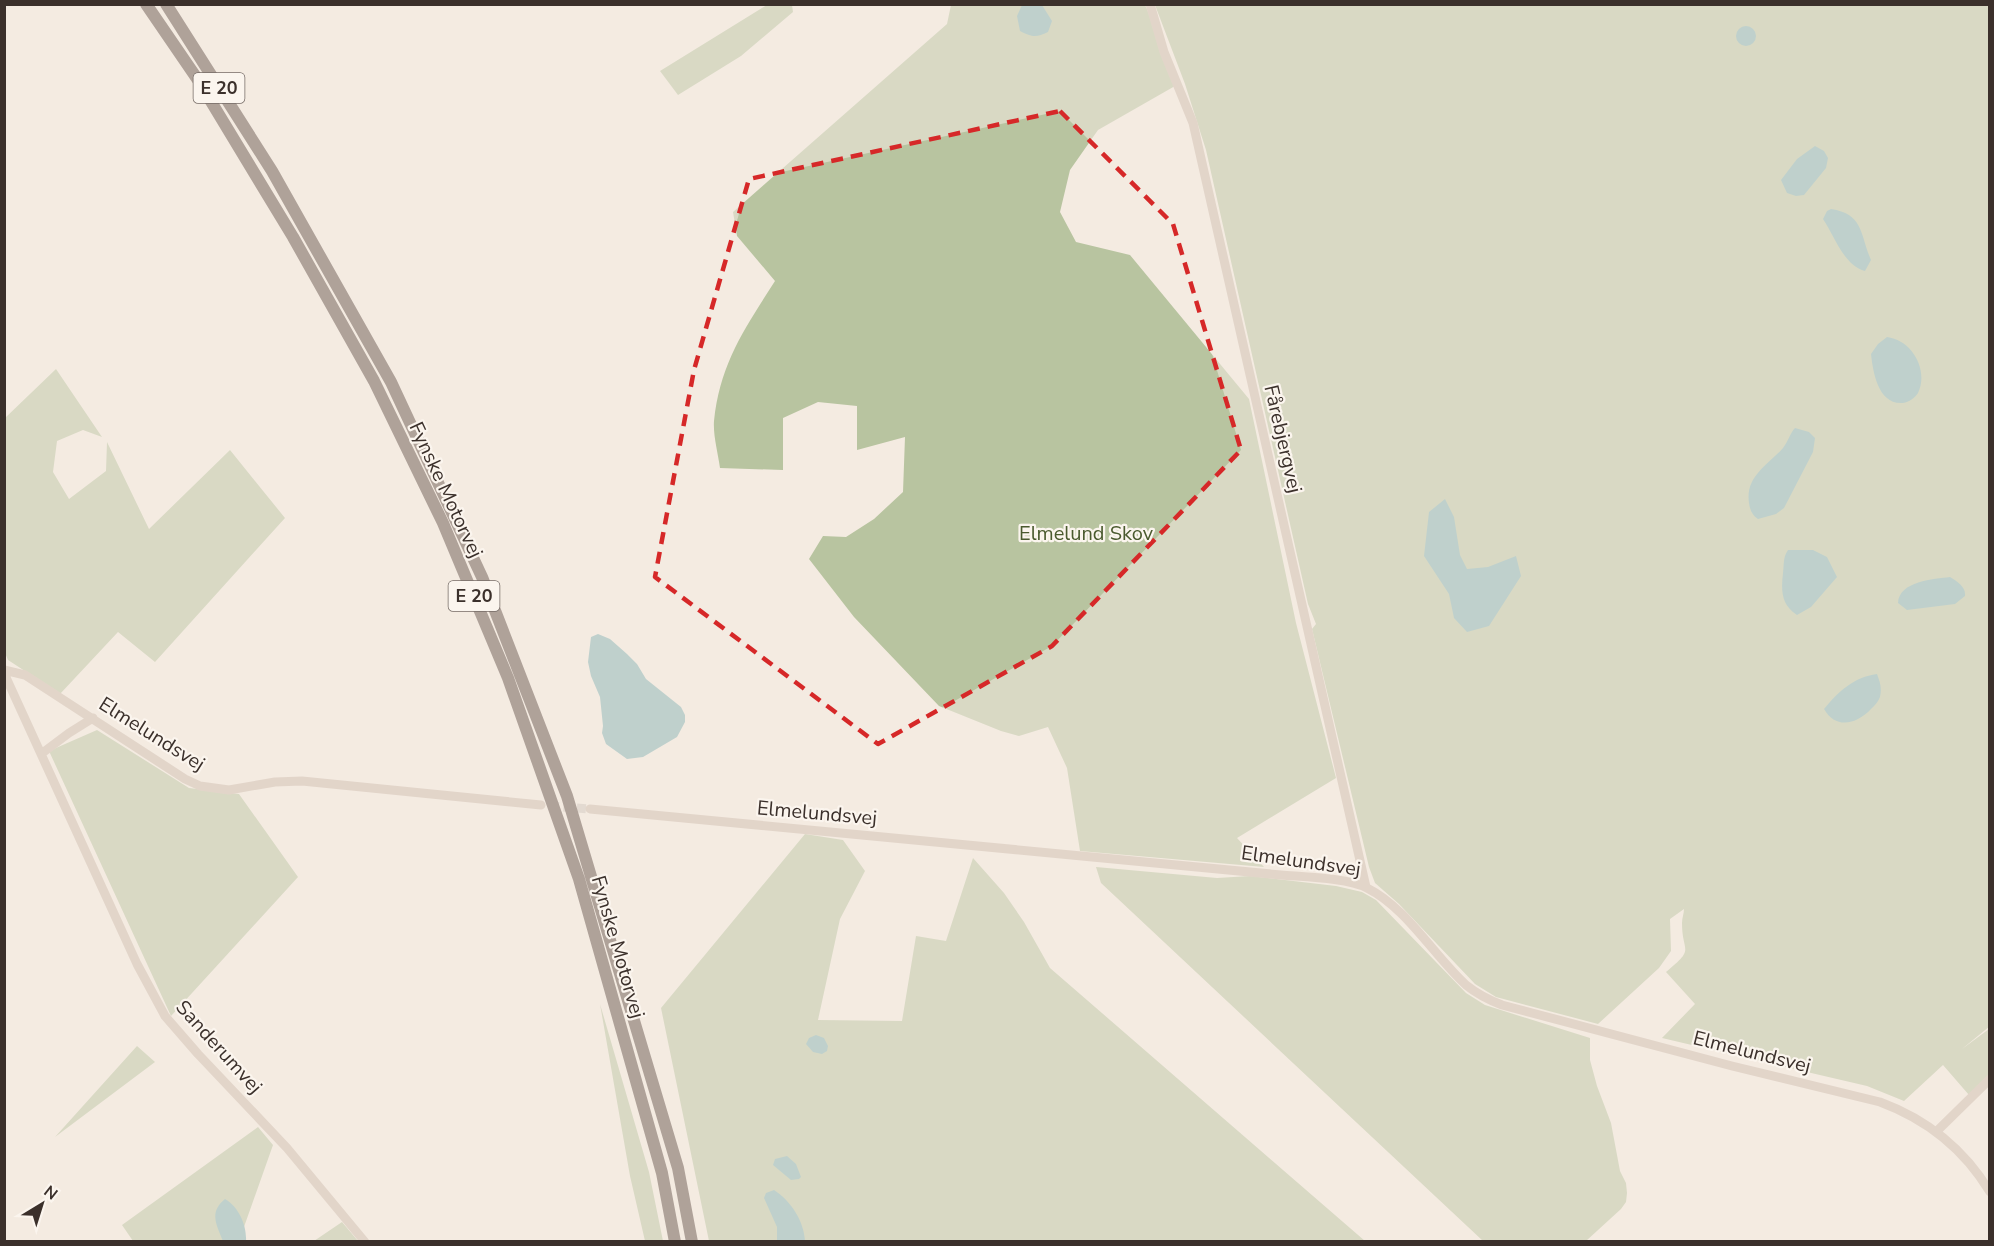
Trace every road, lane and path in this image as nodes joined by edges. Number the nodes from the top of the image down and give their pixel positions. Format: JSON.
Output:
{"nodes":[{"id":1,"x":146,"y":4,"type":"edge"},
{"id":2,"x":166,"y":4,"type":"edge"},
{"id":3,"x":1150,"y":4,"type":"edge"},
{"id":4,"x":4,"y":672,"type":"edge"},
{"id":5,"x":93,"y":718,"type":"junction"},
{"id":6,"x":41,"y":753,"type":"junction"},
{"id":7,"x":541,"y":805,"type":"tunnel mouth"},
{"id":8,"x":590,"y":809,"type":"tunnel mouth"},
{"id":9,"x":1366,"y":887,"type":"junction"},
{"id":10,"x":1989,"y":1079,"type":"edge"},
{"id":11,"x":1937,"y":1131,"type":"junction"},
{"id":12,"x":1989,"y":1192,"type":"edge"},
{"id":13,"x":365,"y":1242,"type":"edge"},
{"id":14,"x":675,"y":1242,"type":"edge"},
{"id":15,"x":692,"y":1242,"type":"edge"}],
"edges":[{"from":1,"to":14,"type":"highway","name":"Fynske Motorvej","number":"E 20"},
{"from":2,"to":15,"type":"highway","name":"Fynske Motorvej","number":"E 20"},
{"from":3,"to":9,"type":"street","name":"Fårebjergvej"},
{"from":4,"to":5,"type":"street","name":"Elmelundsvej"},
{"from":4,"to":6,"type":"street","name":"Sanderumvej"},
{"from":5,"to":6,"type":"street"},
{"from":5,"to":7,"type":"street","name":"Elmelundsvej"},
{"from":6,"to":13,"type":"street","name":"Sanderumvej"},
{"from":8,"to":9,"type":"street","name":"Elmelundsvej"},
{"from":9,"to":11,"type":"street","name":"Elmelundsvej"},
{"from":10,"to":11,"type":"street"},
{"from":11,"to":12,"type":"street","name":"Elmelundsvej"}]}
